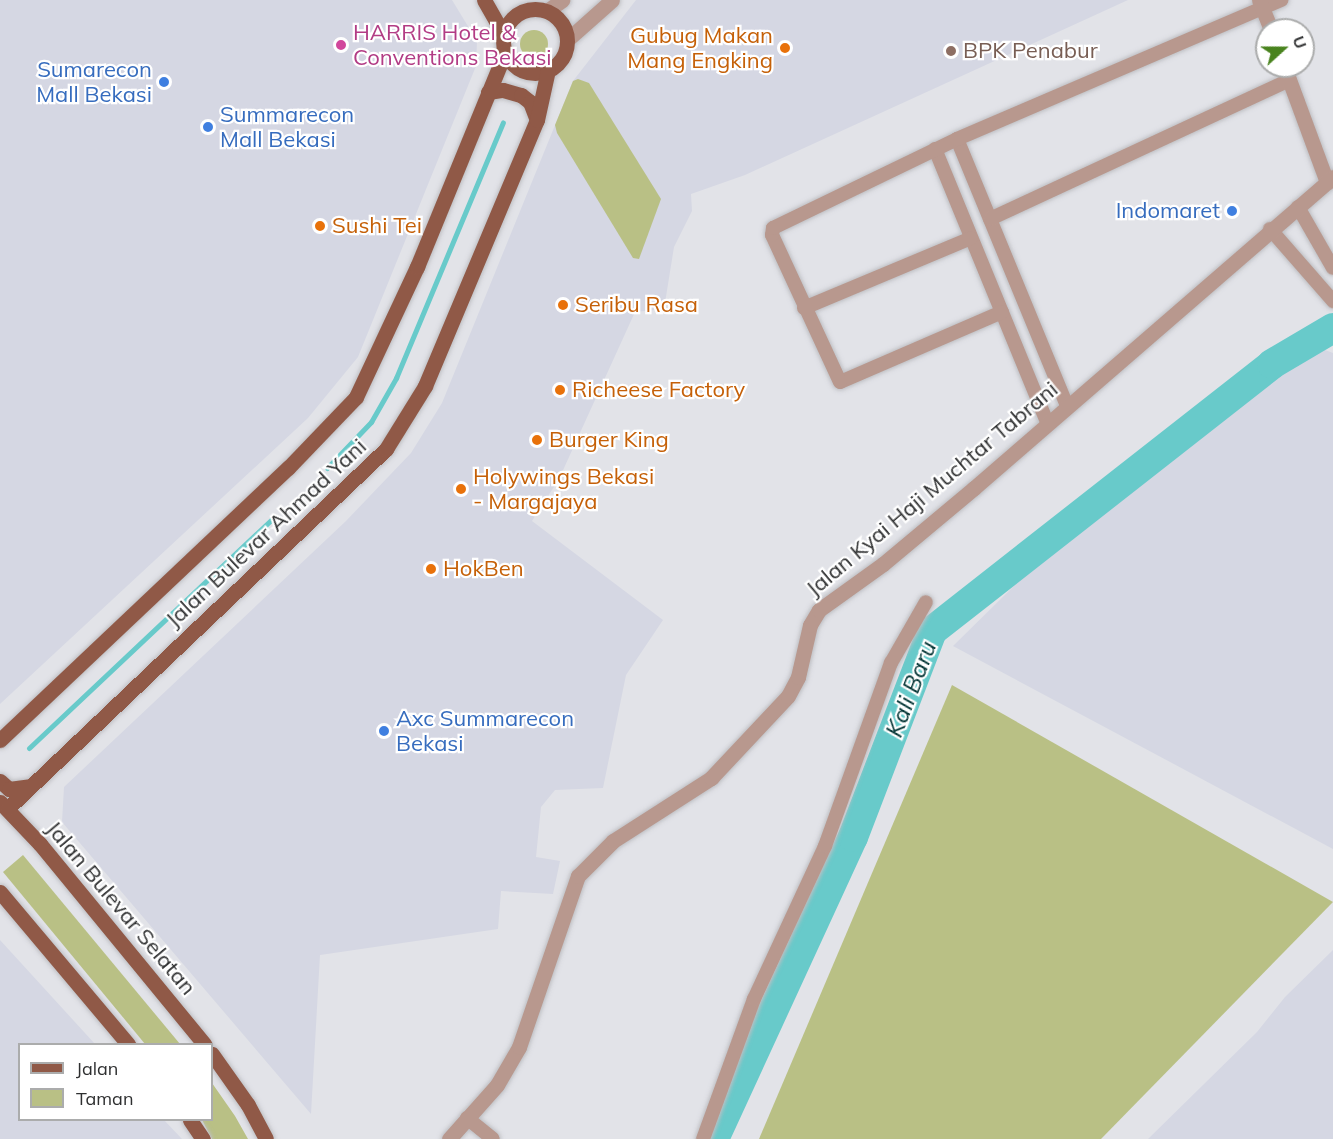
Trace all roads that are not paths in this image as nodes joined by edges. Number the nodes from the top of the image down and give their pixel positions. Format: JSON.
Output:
{"nodes":[{"id":1,"x":484,"y":0,"type":"edge"},
{"id":2,"x":562,"y":0,"type":"edge"},
{"id":3,"x":612,"y":0,"type":"edge"},
{"id":4,"x":1281,"y":0,"type":"edge"},
{"id":5,"x":1261,"y":4,"type":"edge"},
{"id":6,"x":540,"y":7,"type":"edge"},
{"id":7,"x":504,"y":35,"type":"junction"},
{"id":8,"x":567,"y":40,"type":"junction"},
{"id":9,"x":505,"y":52,"type":"junction"},
{"id":10,"x":548,"y":70,"type":"junction"},
{"id":11,"x":1276,"y":78,"type":"edge"},
{"id":12,"x":1288,"y":78,"type":"edge"},
{"id":13,"x":488,"y":92,"type":"junction"},
{"id":14,"x":537,"y":120,"type":"junction"},
{"id":15,"x":957,"y":139,"type":"junction"},
{"id":16,"x":935,"y":149,"type":"junction"},
{"id":17,"x":1330,"y":179,"type":"edge"},
{"id":18,"x":1298,"y":207,"type":"junction"},
{"id":19,"x":990,"y":219,"type":"junction"},
{"id":20,"x":1270,"y":229,"type":"junction"},
{"id":21,"x":971,"y":238,"type":"junction"},
{"id":22,"x":1333,"y":268,"type":"edge"},
{"id":23,"x":1333,"y":301,"type":"edge"},
{"id":24,"x":804,"y":308,"type":"junction"},
{"id":25,"x":1002,"y":312,"type":"junction"},
{"id":26,"x":1067,"y":406,"type":"junction"},
{"id":27,"x":1047,"y":422,"type":"junction"},
{"id":28,"x":926,"y":602,"type":"dead end"},
{"id":29,"x":0,"y":740,"type":"edge"},
{"id":30,"x":0,"y":781,"type":"edge"},
{"id":31,"x":30,"y":786,"type":"junction"},
{"id":32,"x":4,"y":806,"type":"edge"},
{"id":33,"x":0,"y":892,"type":"edge"},
{"id":34,"x":127,"y":1043,"type":"edge"},
{"id":35,"x":203,"y":1043,"type":"edge"},
{"id":36,"x":213,"y":1055,"type":"edge"},
{"id":37,"x":467,"y":1118,"type":"junction"},
{"id":38,"x":191,"y":1121,"type":"edge"},
{"id":39,"x":202,"y":1139,"type":"edge"},
{"id":40,"x":266,"y":1139,"type":"edge"},
{"id":41,"x":449,"y":1139,"type":"edge"},
{"id":42,"x":493,"y":1139,"type":"edge"},
{"id":43,"x":703,"y":1139,"type":"edge"}],
"edges":[{"from":1,"to":7,"type":"main road"},
{"from":2,"to":6,"type":"street"},
{"from":3,"to":8,"type":"street"},
{"from":4,"to":5,"type":"street"},
{"from":5,"to":15,"type":"street"},
{"from":6,"to":7,"type":"main road"},
{"from":6,"to":8,"type":"main road"},
{"from":7,"to":9,"type":"main road"},
{"from":8,"to":10,"type":"main road"},
{"from":9,"to":10,"type":"main road"},
{"from":9,"to":13,"type":"main road","name":"Jalan Bulevar Ahmad Yani"},
{"from":10,"to":14,"type":"main road","name":"Jalan Bulevar Ahmad Yani"},
{"from":11,"to":19,"type":"street"},
{"from":12,"to":17,"type":"street"},
{"from":13,"to":14,"type":"main road"},
{"from":13,"to":29,"type":"main road","name":"Jalan Bulevar Ahmad Yani"},
{"from":14,"to":31,"type":"main road","name":"Jalan Bulevar Ahmad Yani"},
{"from":15,"to":16,"type":"street"},
{"from":15,"to":19,"type":"street"},
{"from":16,"to":21,"type":"street"},
{"from":16,"to":24,"type":"street"},
{"from":17,"to":18,"type":"street","name":"Jalan Kyai Haji Muchtar Tabrani"},
{"from":18,"to":20,"type":"street","name":"Jalan Kyai Haji Muchtar Tabrani"},
{"from":18,"to":22,"type":"street"},
{"from":19,"to":26,"type":"street"},
{"from":20,"to":23,"type":"street"},
{"from":20,"to":26,"type":"street","name":"Jalan Kyai Haji Muchtar Tabrani"},
{"from":21,"to":24,"type":"street"},
{"from":21,"to":25,"type":"street"},
{"from":24,"to":25,"type":"street"},
{"from":25,"to":27,"type":"street"},
{"from":26,"to":27,"type":"street","name":"Jalan Kyai Haji Muchtar Tabrani"},
{"from":27,"to":37,"type":"street","name":"Jalan Kyai Haji Muchtar Tabrani"},
{"from":28,"to":43,"type":"street"},
{"from":30,"to":31,"type":"main road"},
{"from":31,"to":32,"type":"main road","name":"Jalan Bulevar Ahmad Yani"},
{"from":32,"to":35,"type":"main road","name":"Jalan Bulevar Selatan"},
{"from":33,"to":34,"type":"main road"},
{"from":36,"to":40,"type":"main road"},
{"from":37,"to":41,"type":"street","name":"Jalan Kyai Haji Muchtar Tabrani"},
{"from":37,"to":42,"type":"street"},
{"from":38,"to":39,"type":"main road"}]}
